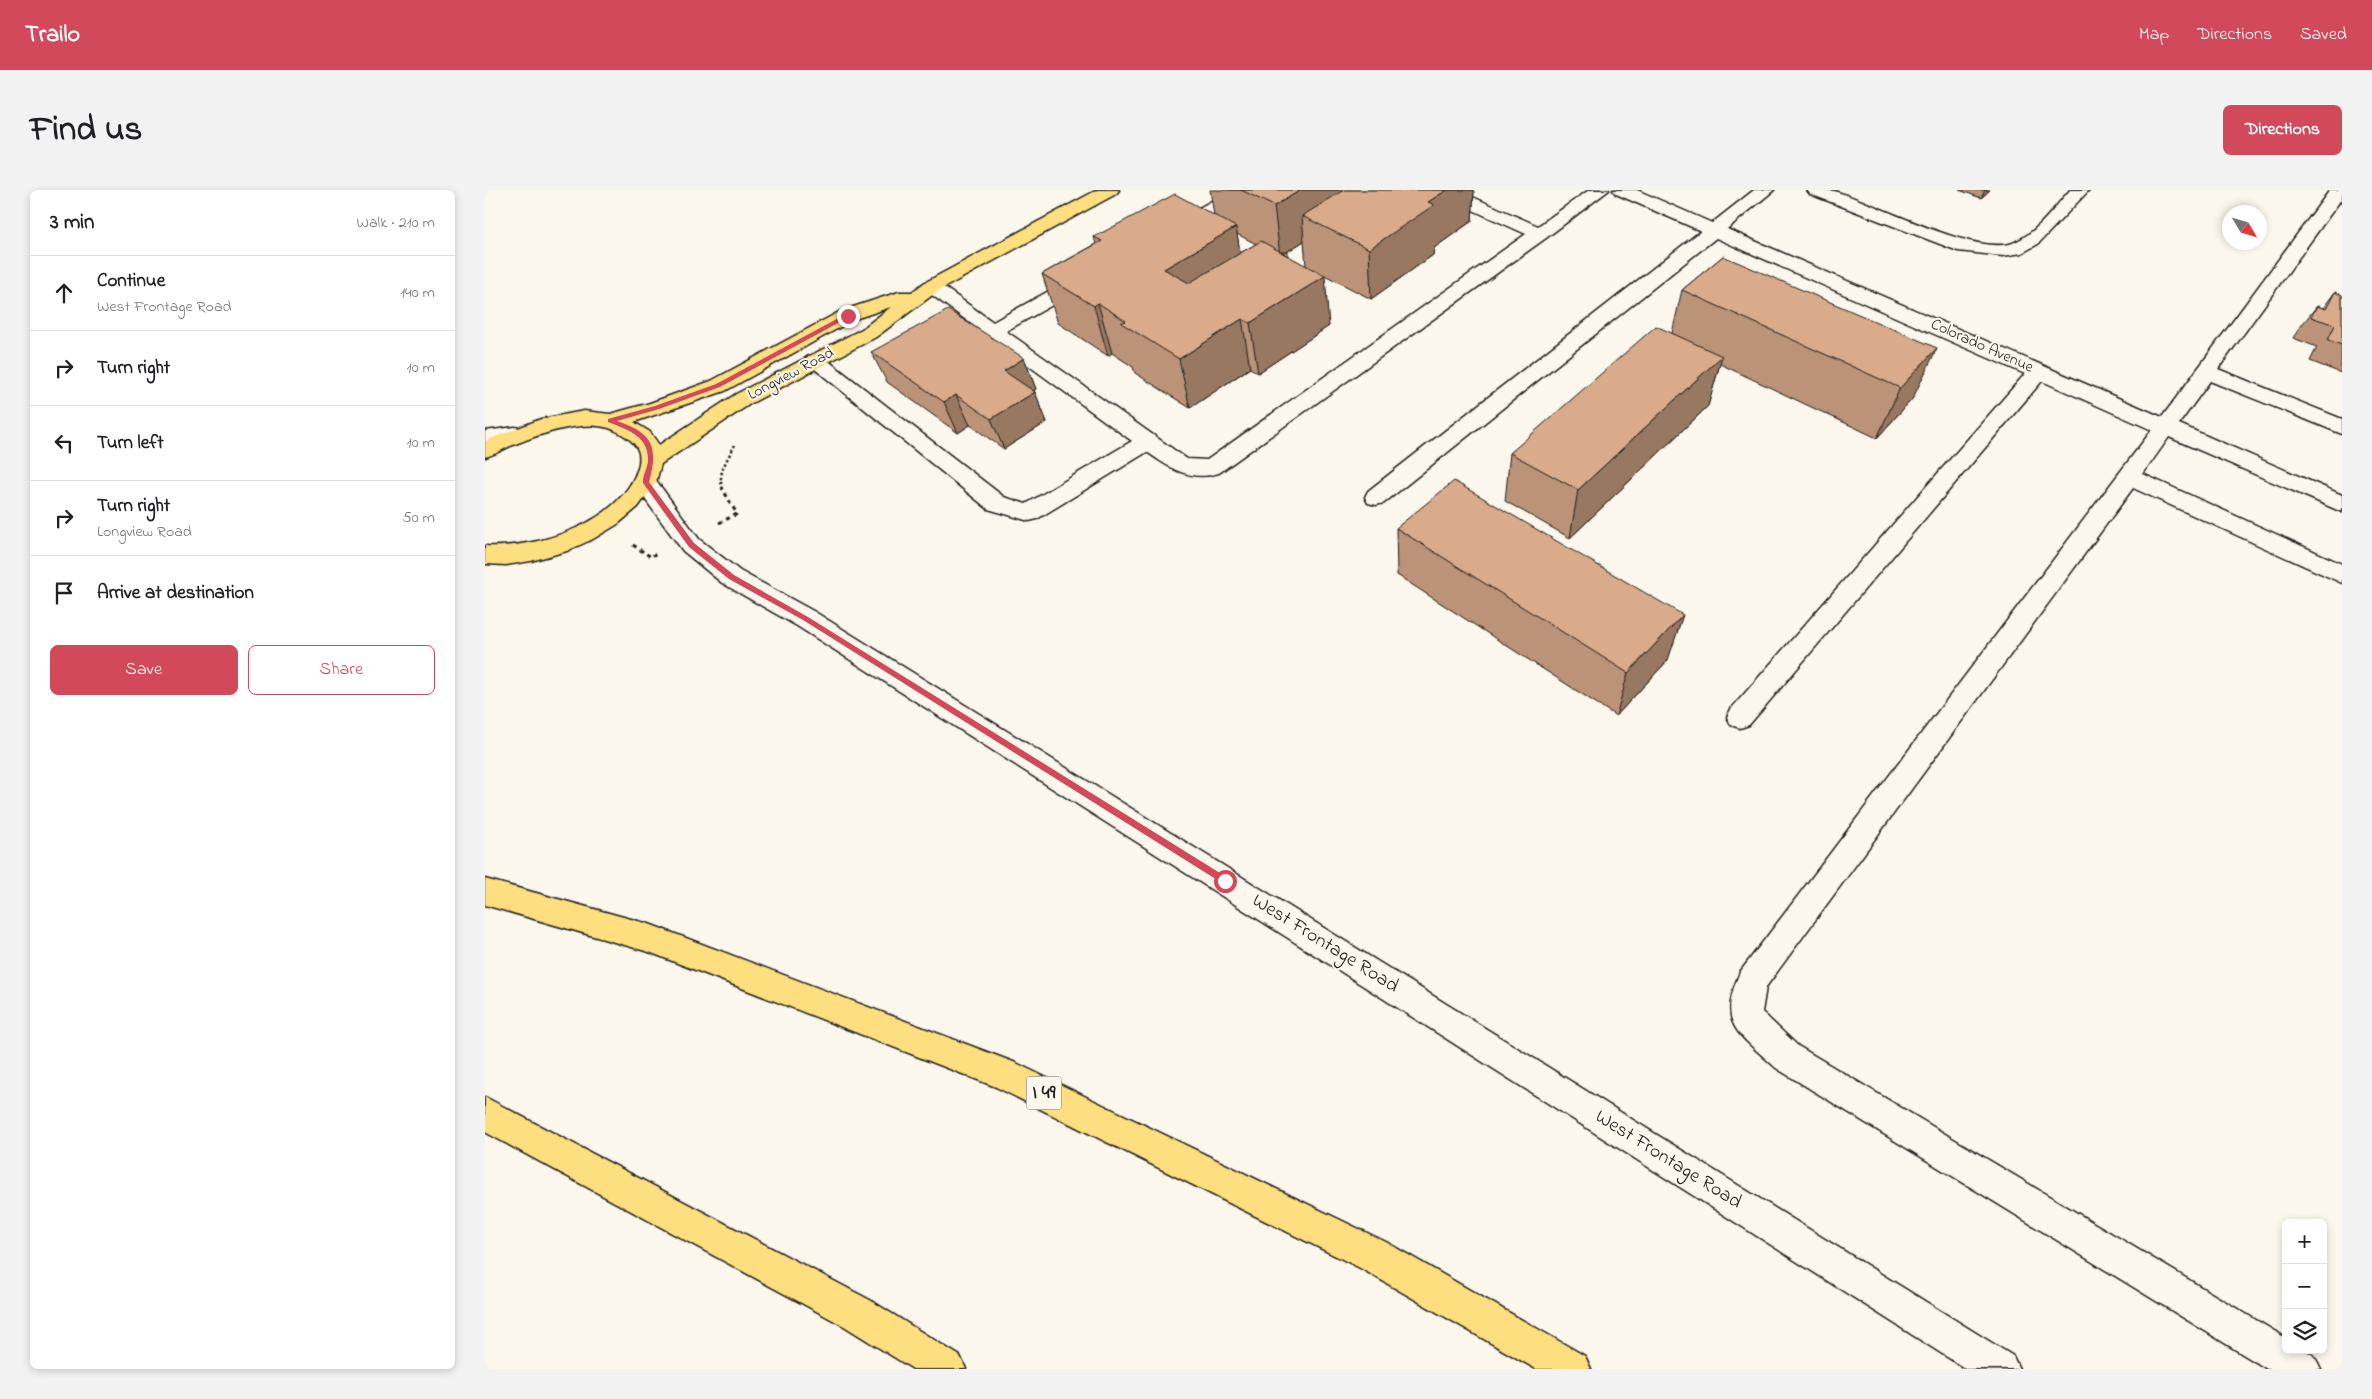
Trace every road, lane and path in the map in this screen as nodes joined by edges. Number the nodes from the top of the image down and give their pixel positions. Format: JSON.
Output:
{"nodes":[{"id":1,"x":1110,"y":190,"type":"edge"},
{"id":2,"x":1244,"y":190,"type":"edge"},
{"id":3,"x":1443,"y":190,"type":"edge"},
{"id":4,"x":1601,"y":190,"type":"edge"},
{"id":5,"x":1622,"y":190,"type":"edge"},
{"id":6,"x":1765,"y":190,"type":"edge"},
{"id":7,"x":1816,"y":190,"type":"edge"},
{"id":8,"x":2080,"y":190,"type":"edge"},
{"id":9,"x":2339,"y":190,"type":"edge"},
{"id":10,"x":1717,"y":230,"type":"junction"},
{"id":11,"x":1540,"y":234,"type":"junction"},
{"id":12,"x":1157,"y":238,"type":"edge"},
{"id":13,"x":1097,"y":272,"type":"edge"},
{"id":14,"x":931,"y":287,"type":"junction"},
{"id":15,"x":993,"y":330,"type":"junction"},
{"id":16,"x":815,"y":361,"type":"junction"},
{"id":17,"x":2039,"y":371,"type":"junction"},
{"id":18,"x":2206,"y":372,"type":"junction"},
{"id":19,"x":610,"y":421,"type":"junction"},
{"id":20,"x":2166,"y":427,"type":"junction"},
{"id":21,"x":2342,"y":427,"type":"edge"},
{"id":22,"x":515,"y":434,"type":"junction"},
{"id":23,"x":485,"y":438,"type":"edge"},
{"id":24,"x":1148,"y":441,"type":"junction"},
{"id":25,"x":485,"y":450,"type":"edge"},
{"id":26,"x":649,"y":471,"type":"junction"},
{"id":27,"x":2129,"y":477,"type":"junction"},
{"id":28,"x":1376,"y":497,"type":"dead end"},
{"id":29,"x":2342,"y":504,"type":"edge"},
{"id":30,"x":485,"y":555,"type":"edge"},
{"id":31,"x":2342,"y":574,"type":"edge"},
{"id":32,"x":1740,"y":717,"type":"dead end"},
{"id":33,"x":485,"y":892,"type":"edge"},
{"id":34,"x":485,"y":1114,"type":"edge"},
{"id":35,"x":947,"y":1369,"type":"edge"},
{"id":36,"x":1572,"y":1369,"type":"edge"},
{"id":37,"x":2000,"y":1369,"type":"edge"},
{"id":38,"x":2302,"y":1369,"type":"edge"}],
"edges":[{"from":1,"to":14,"type":"main road","name":"Longview Road"},
{"from":2,"to":12,"type":"street"},
{"from":3,"to":11,"type":"street"},
{"from":4,"to":11,"type":"street"},
{"from":5,"to":10,"type":"street","name":"Colorado Avenue"},
{"from":6,"to":10,"type":"street"},
{"from":7,"to":8,"type":"street"},
{"from":9,"to":18,"type":"street"},
{"from":10,"to":17,"type":"street","name":"Colorado Avenue"},
{"from":10,"to":28,"type":"street"},
{"from":11,"to":24,"type":"street"},
{"from":13,"to":15,"type":"street"},
{"from":14,"to":15,"type":"street"},
{"from":14,"to":16,"type":"main road","name":"Longview Road"},
{"from":14,"to":19,"type":"main road","name":"Longview Road"},
{"from":15,"to":24,"type":"street"},
{"from":16,"to":24,"type":"street"},
{"from":16,"to":26,"type":"main road","name":"Longview Road"},
{"from":17,"to":20,"type":"street","name":"Colorado Avenue"},
{"from":17,"to":32,"type":"street"},
{"from":18,"to":20,"type":"street"},
{"from":18,"to":21,"type":"street"},
{"from":19,"to":22,"type":"main road"},
{"from":19,"to":26,"type":"main road"},
{"from":20,"to":27,"type":"street"},
{"from":20,"to":29,"type":"street","name":"Colorado Avenue"},
{"from":22,"to":23,"type":"street"},
{"from":22,"to":25,"type":"main road"},
{"from":26,"to":30,"type":"main road","name":"Longview Road"},
{"from":26,"to":37,"type":"street","name":"West Frontage Road"},
{"from":27,"to":31,"type":"street"},
{"from":27,"to":38,"type":"street"},
{"from":33,"to":36,"type":"main road","number":"I 49"},
{"from":34,"to":35,"type":"main road"}]}
